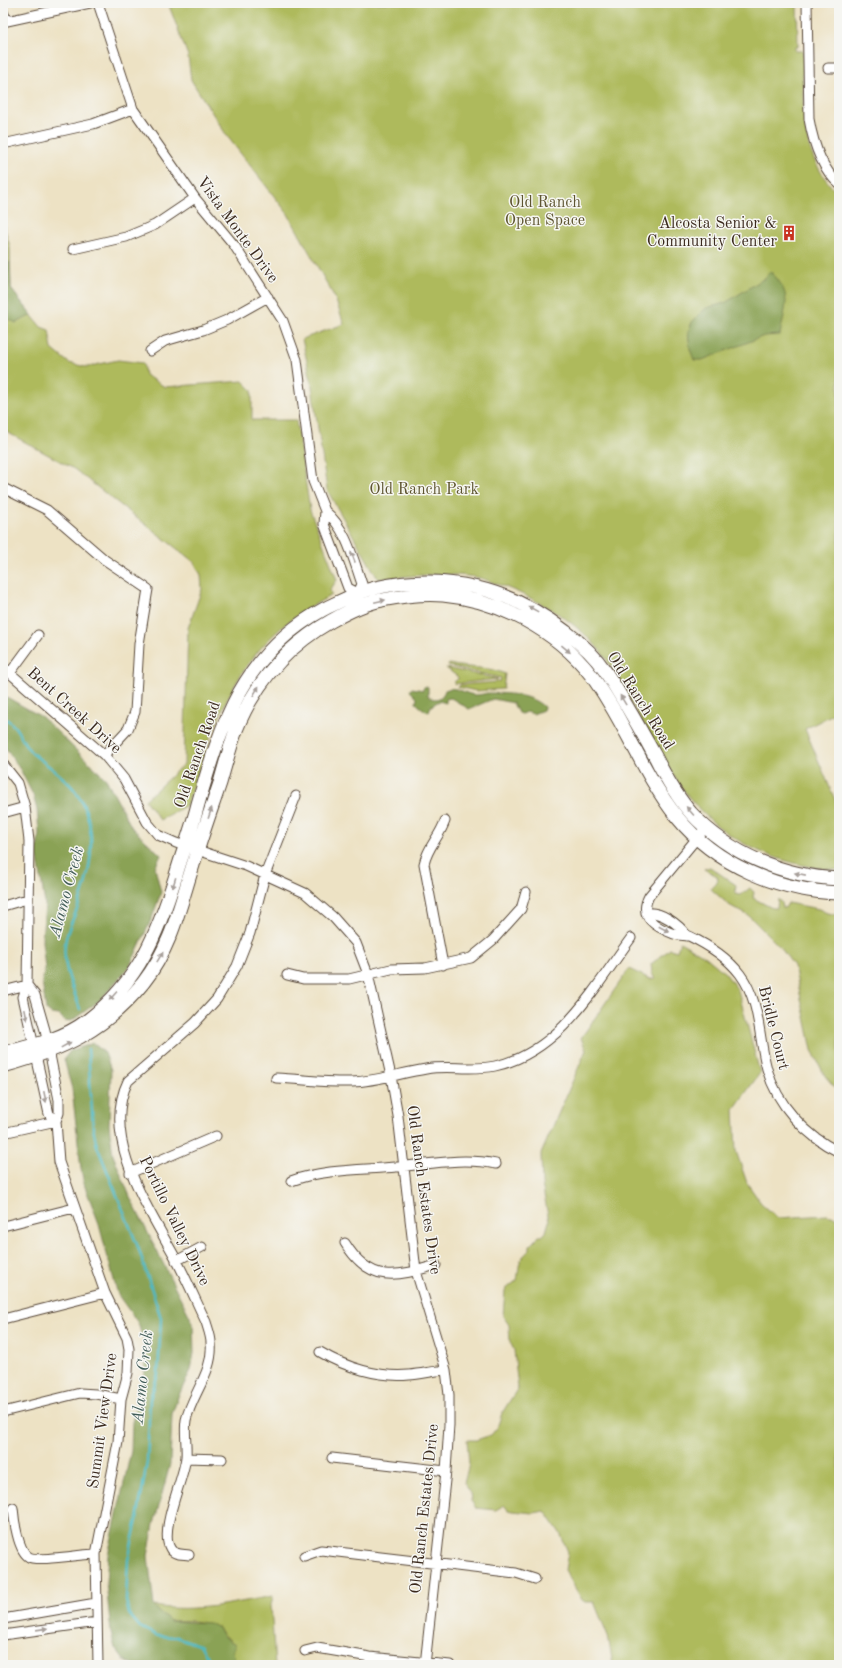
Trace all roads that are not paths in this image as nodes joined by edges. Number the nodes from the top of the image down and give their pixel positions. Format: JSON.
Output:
{"nodes":[{"id":1,"x":90,"y":3,"type":"edge"},
{"id":2,"x":98,"y":3,"type":"edge"},
{"id":3,"x":807,"y":3,"type":"edge"},
{"id":4,"x":3,"y":12,"type":"edge"},
{"id":5,"x":828,"y":68,"type":"dead end"},
{"id":6,"x":839,"y":68,"type":"edge"},
{"id":7,"x":133,"y":109,"type":"junction"},
{"id":8,"x":3,"y":144,"type":"edge"},
{"id":9,"x":839,"y":184,"type":"edge"},
{"id":10,"x":195,"y":198,"type":"junction"},
{"id":11,"x":73,"y":249,"type":"dead end"},
{"id":12,"x":268,"y":297,"type":"junction"},
{"id":13,"x":150,"y":352,"type":"dead end"},
{"id":14,"x":3,"y":488,"type":"edge"},
{"id":15,"x":325,"y":510,"type":"junction"},
{"id":16,"x":358,"y":593,"type":"junction"},
{"id":17,"x":362,"y":606,"type":"junction"},
{"id":18,"x":38,"y":635,"type":"dead end"},
{"id":19,"x":7,"y":670,"type":"edge"},
{"id":20,"x":104,"y":755,"type":"junction"},
{"id":21,"x":3,"y":764,"type":"edge"},
{"id":22,"x":296,"y":796,"type":"dead end"},
{"id":23,"x":25,"y":807,"type":"junction"},
{"id":24,"x":3,"y":813,"type":"edge"},
{"id":25,"x":445,"y":821,"type":"dead end"},
{"id":26,"x":702,"y":832,"type":"junction"},
{"id":27,"x":192,"y":848,"type":"junction"},
{"id":28,"x":265,"y":875,"type":"junction"},
{"id":29,"x":839,"y":879,"type":"edge"},
{"id":30,"x":526,"y":892,"type":"dead end"},
{"id":31,"x":839,"y":893,"type":"edge"},
{"id":32,"x":28,"y":899,"type":"junction"},
{"id":33,"x":3,"y":906,"type":"edge"},
{"id":34,"x":631,"y":938,"type":"dead end"},
{"id":35,"x":443,"y":965,"type":"junction"},
{"id":36,"x":368,"y":974,"type":"junction"},
{"id":37,"x":287,"y":975,"type":"dead end"},
{"id":38,"x":27,"y":985,"type":"junction"},
{"id":39,"x":3,"y":991,"type":"edge"},
{"id":40,"x":48,"y":1047,"type":"junction"},
{"id":41,"x":35,"y":1051,"type":"junction"},
{"id":42,"x":3,"y":1053,"type":"edge"},
{"id":43,"x":3,"y":1066,"type":"edge"},
{"id":44,"x":391,"y":1076,"type":"junction"},
{"id":45,"x":276,"y":1078,"type":"dead end"},
{"id":46,"x":56,"y":1121,"type":"junction"},
{"id":47,"x":3,"y":1133,"type":"edge"},
{"id":48,"x":216,"y":1136,"type":"dead end"},
{"id":49,"x":839,"y":1152,"type":"edge"},
{"id":50,"x":496,"y":1164,"type":"dead end"},
{"id":51,"x":403,"y":1167,"type":"junction"},
{"id":52,"x":130,"y":1173,"type":"junction"},
{"id":53,"x":291,"y":1181,"type":"dead end"},
{"id":54,"x":74,"y":1208,"type":"junction"},
{"id":55,"x":3,"y":1226,"type":"edge"},
{"id":56,"x":345,"y":1243,"type":"dead end"},
{"id":57,"x":202,"y":1247,"type":"dead end"},
{"id":58,"x":176,"y":1261,"type":"junction"},
{"id":59,"x":436,"y":1266,"type":"dead end"},
{"id":60,"x":416,"y":1271,"type":"junction"},
{"id":61,"x":105,"y":1293,"type":"junction"},
{"id":62,"x":3,"y":1318,"type":"edge"},
{"id":63,"x":320,"y":1352,"type":"dead end"},
{"id":64,"x":446,"y":1370,"type":"junction"},
{"id":65,"x":121,"y":1399,"type":"junction"},
{"id":66,"x":3,"y":1412,"type":"edge"},
{"id":67,"x":186,"y":1458,"type":"junction"},
{"id":68,"x":332,"y":1458,"type":"dead end"},
{"id":69,"x":222,"y":1459,"type":"dead end"},
{"id":70,"x":446,"y":1471,"type":"junction"},
{"id":71,"x":13,"y":1508,"type":"dead end"},
{"id":72,"x":96,"y":1554,"type":"junction"},
{"id":73,"x":189,"y":1555,"type":"dead end"},
{"id":74,"x":304,"y":1556,"type":"dead end"},
{"id":75,"x":435,"y":1562,"type":"junction"},
{"id":76,"x":535,"y":1579,"type":"dead end"},
{"id":77,"x":96,"y":1604,"type":"junction"},
{"id":78,"x":3,"y":1619,"type":"edge"},
{"id":79,"x":97,"y":1622,"type":"junction"},
{"id":80,"x":3,"y":1635,"type":"edge"},
{"id":81,"x":305,"y":1651,"type":"dead end"},
{"id":82,"x":425,"y":1663,"type":"edge"},
{"id":83,"x":98,"y":1665,"type":"edge"},
{"id":84,"x":450,"y":1665,"type":"edge"}],
"edges":[{"from":1,"to":4,"type":"street"},
{"from":2,"to":7,"type":"street","name":"Vista Monte Drive"},
{"from":3,"to":9,"type":"street"},
{"from":5,"to":6,"type":"street"},
{"from":7,"to":8,"type":"street"},
{"from":7,"to":10,"type":"street","name":"Vista Monte Drive"},
{"from":10,"to":11,"type":"street"},
{"from":10,"to":12,"type":"street","name":"Vista Monte Drive"},
{"from":12,"to":13,"type":"street"},
{"from":12,"to":15,"type":"street","name":"Vista Monte Drive"},
{"from":14,"to":20,"type":"street"},
{"from":15,"to":16,"type":"street","name":"Vista Monte Drive"},
{"from":16,"to":15,"type":"street","name":"Vista Monte Drive","one_way":true},
{"from":16,"to":17,"type":"street","name":"Vista Monte Drive"},
{"from":26,"to":16,"type":"street","name":"Old Ranch Road","one_way":true},
{"from":16,"to":27,"type":"street","name":"Old Ranch Road"},
{"from":17,"to":26,"type":"street","name":"Old Ranch Road","one_way":true},
{"from":27,"to":17,"type":"street","name":"Old Ranch Road","one_way":true},
{"from":18,"to":19,"type":"street"},
{"from":19,"to":20,"type":"street","name":"Bent Creek Drive"},
{"from":20,"to":27,"type":"street","name":"Bent Creek Drive"},
{"from":21,"to":23,"type":"street","name":"Summit View Drive"},
{"from":22,"to":28,"type":"street","name":"Portillo Valley Drive"},
{"from":23,"to":24,"type":"street"},
{"from":23,"to":32,"type":"street","name":"Summit View Drive"},
{"from":25,"to":35,"type":"street"},
{"from":29,"to":26,"type":"street","name":"Old Ranch Road","one_way":true},
{"from":26,"to":31,"type":"street","name":"Old Ranch Road"},
{"from":26,"to":49,"type":"street","name":"Bridle Court"},
{"from":27,"to":28,"type":"street","name":"Old Ranch Estates Drive"},
{"from":27,"to":40,"type":"street","name":"Old Ranch Road"},
{"from":28,"to":36,"type":"street","name":"Old Ranch Estates Drive"},
{"from":28,"to":52,"type":"street","name":"Portillo Valley Drive"},
{"from":30,"to":35,"type":"street"},
{"from":32,"to":33,"type":"street"},
{"from":32,"to":38,"type":"street","name":"Summit View Drive"},
{"from":34,"to":44,"type":"street"},
{"from":35,"to":36,"type":"street"},
{"from":36,"to":37,"type":"street"},
{"from":36,"to":44,"type":"street","name":"Old Ranch Estates Drive"},
{"from":38,"to":39,"type":"street"},
{"from":38,"to":40,"type":"street","name":"Summit View Drive"},
{"from":38,"to":41,"type":"street","name":"Summit View Drive","one_way":true},
{"from":40,"to":41,"type":"street","name":"Old Ranch Road"},
{"from":40,"to":46,"type":"street","name":"Summit View Drive"},
{"from":41,"to":42,"type":"street","name":"Old Ranch Road"},
{"from":41,"to":43,"type":"street","name":"Old Ranch Road"},
{"from":41,"to":46,"type":"street","name":"Summit View Drive","one_way":true},
{"from":44,"to":45,"type":"street"},
{"from":44,"to":51,"type":"street","name":"Old Ranch Estates Drive"},
{"from":46,"to":47,"type":"street"},
{"from":46,"to":54,"type":"street","name":"Summit View Drive"},
{"from":48,"to":52,"type":"street"},
{"from":50,"to":51,"type":"street"},
{"from":51,"to":53,"type":"street"},
{"from":51,"to":60,"type":"street","name":"Old Ranch Estates Drive"},
{"from":52,"to":58,"type":"street","name":"Portillo Valley Drive"},
{"from":54,"to":55,"type":"street"},
{"from":54,"to":61,"type":"street","name":"Summit View Drive"},
{"from":56,"to":60,"type":"street"},
{"from":57,"to":58,"type":"street"},
{"from":58,"to":67,"type":"street","name":"Portillo Valley Drive"},
{"from":59,"to":60,"type":"street"},
{"from":60,"to":64,"type":"street","name":"Old Ranch Estates Drive"},
{"from":61,"to":62,"type":"street"},
{"from":61,"to":65,"type":"street","name":"Summit View Drive"},
{"from":63,"to":64,"type":"street"},
{"from":64,"to":70,"type":"street","name":"Old Ranch Estates Drive"},
{"from":65,"to":66,"type":"street"},
{"from":65,"to":72,"type":"street","name":"Summit View Drive"},
{"from":67,"to":69,"type":"street"},
{"from":67,"to":73,"type":"street","name":"Portillo Valley Drive"},
{"from":68,"to":70,"type":"street"},
{"from":70,"to":75,"type":"street","name":"Old Ranch Estates Drive"},
{"from":71,"to":72,"type":"street"},
{"from":72,"to":77,"type":"street","name":"Summit View Drive"},
{"from":74,"to":75,"type":"street"},
{"from":75,"to":76,"type":"street"},
{"from":75,"to":82,"type":"street","name":"Old Ranch Estates Drive"},
{"from":77,"to":78,"type":"street"},
{"from":77,"to":79,"type":"street","name":"Summit View Drive"},
{"from":80,"to":79,"type":"street","one_way":true},
{"from":79,"to":83,"type":"street","name":"Summit View Drive"},
{"from":81,"to":82,"type":"street"},
{"from":82,"to":84,"type":"street"}]}
